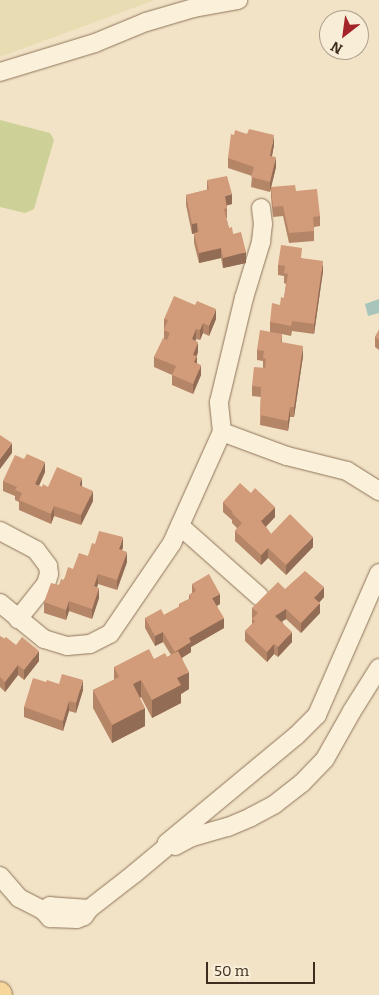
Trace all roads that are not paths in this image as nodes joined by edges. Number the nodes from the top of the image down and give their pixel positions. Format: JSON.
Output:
{"nodes":[{"id":1,"x":238,"y":0,"type":"edge"},
{"id":2,"x":0,"y":72,"type":"edge"},
{"id":3,"x":261,"y":208,"type":"dead end"},
{"id":4,"x":222,"y":432,"type":"junction"},
{"id":5,"x":379,"y":491,"type":"edge"},
{"id":6,"x":180,"y":526,"type":"junction"},
{"id":7,"x":0,"y":531,"type":"edge"},
{"id":8,"x":379,"y":572,"type":"edge"},
{"id":9,"x":260,"y":597,"type":"edge"},
{"id":10,"x":0,"y":603,"type":"edge"},
{"id":11,"x":18,"y":619,"type":"junction"},
{"id":12,"x":379,"y":668,"type":"edge"},
{"id":13,"x":165,"y":848,"type":"junction"},
{"id":14,"x":0,"y":876,"type":"edge"}],
"edges":[{"from":1,"to":2,"type":"street"},
{"from":3,"to":4,"type":"street"},
{"from":4,"to":5,"type":"street"},
{"from":4,"to":6,"type":"street"},
{"from":6,"to":9,"type":"street"},
{"from":6,"to":11,"type":"street"},
{"from":7,"to":11,"type":"street"},
{"from":8,"to":13,"type":"street"},
{"from":10,"to":11,"type":"street"},
{"from":12,"to":13,"type":"street"},
{"from":13,"to":14,"type":"street"}]}
